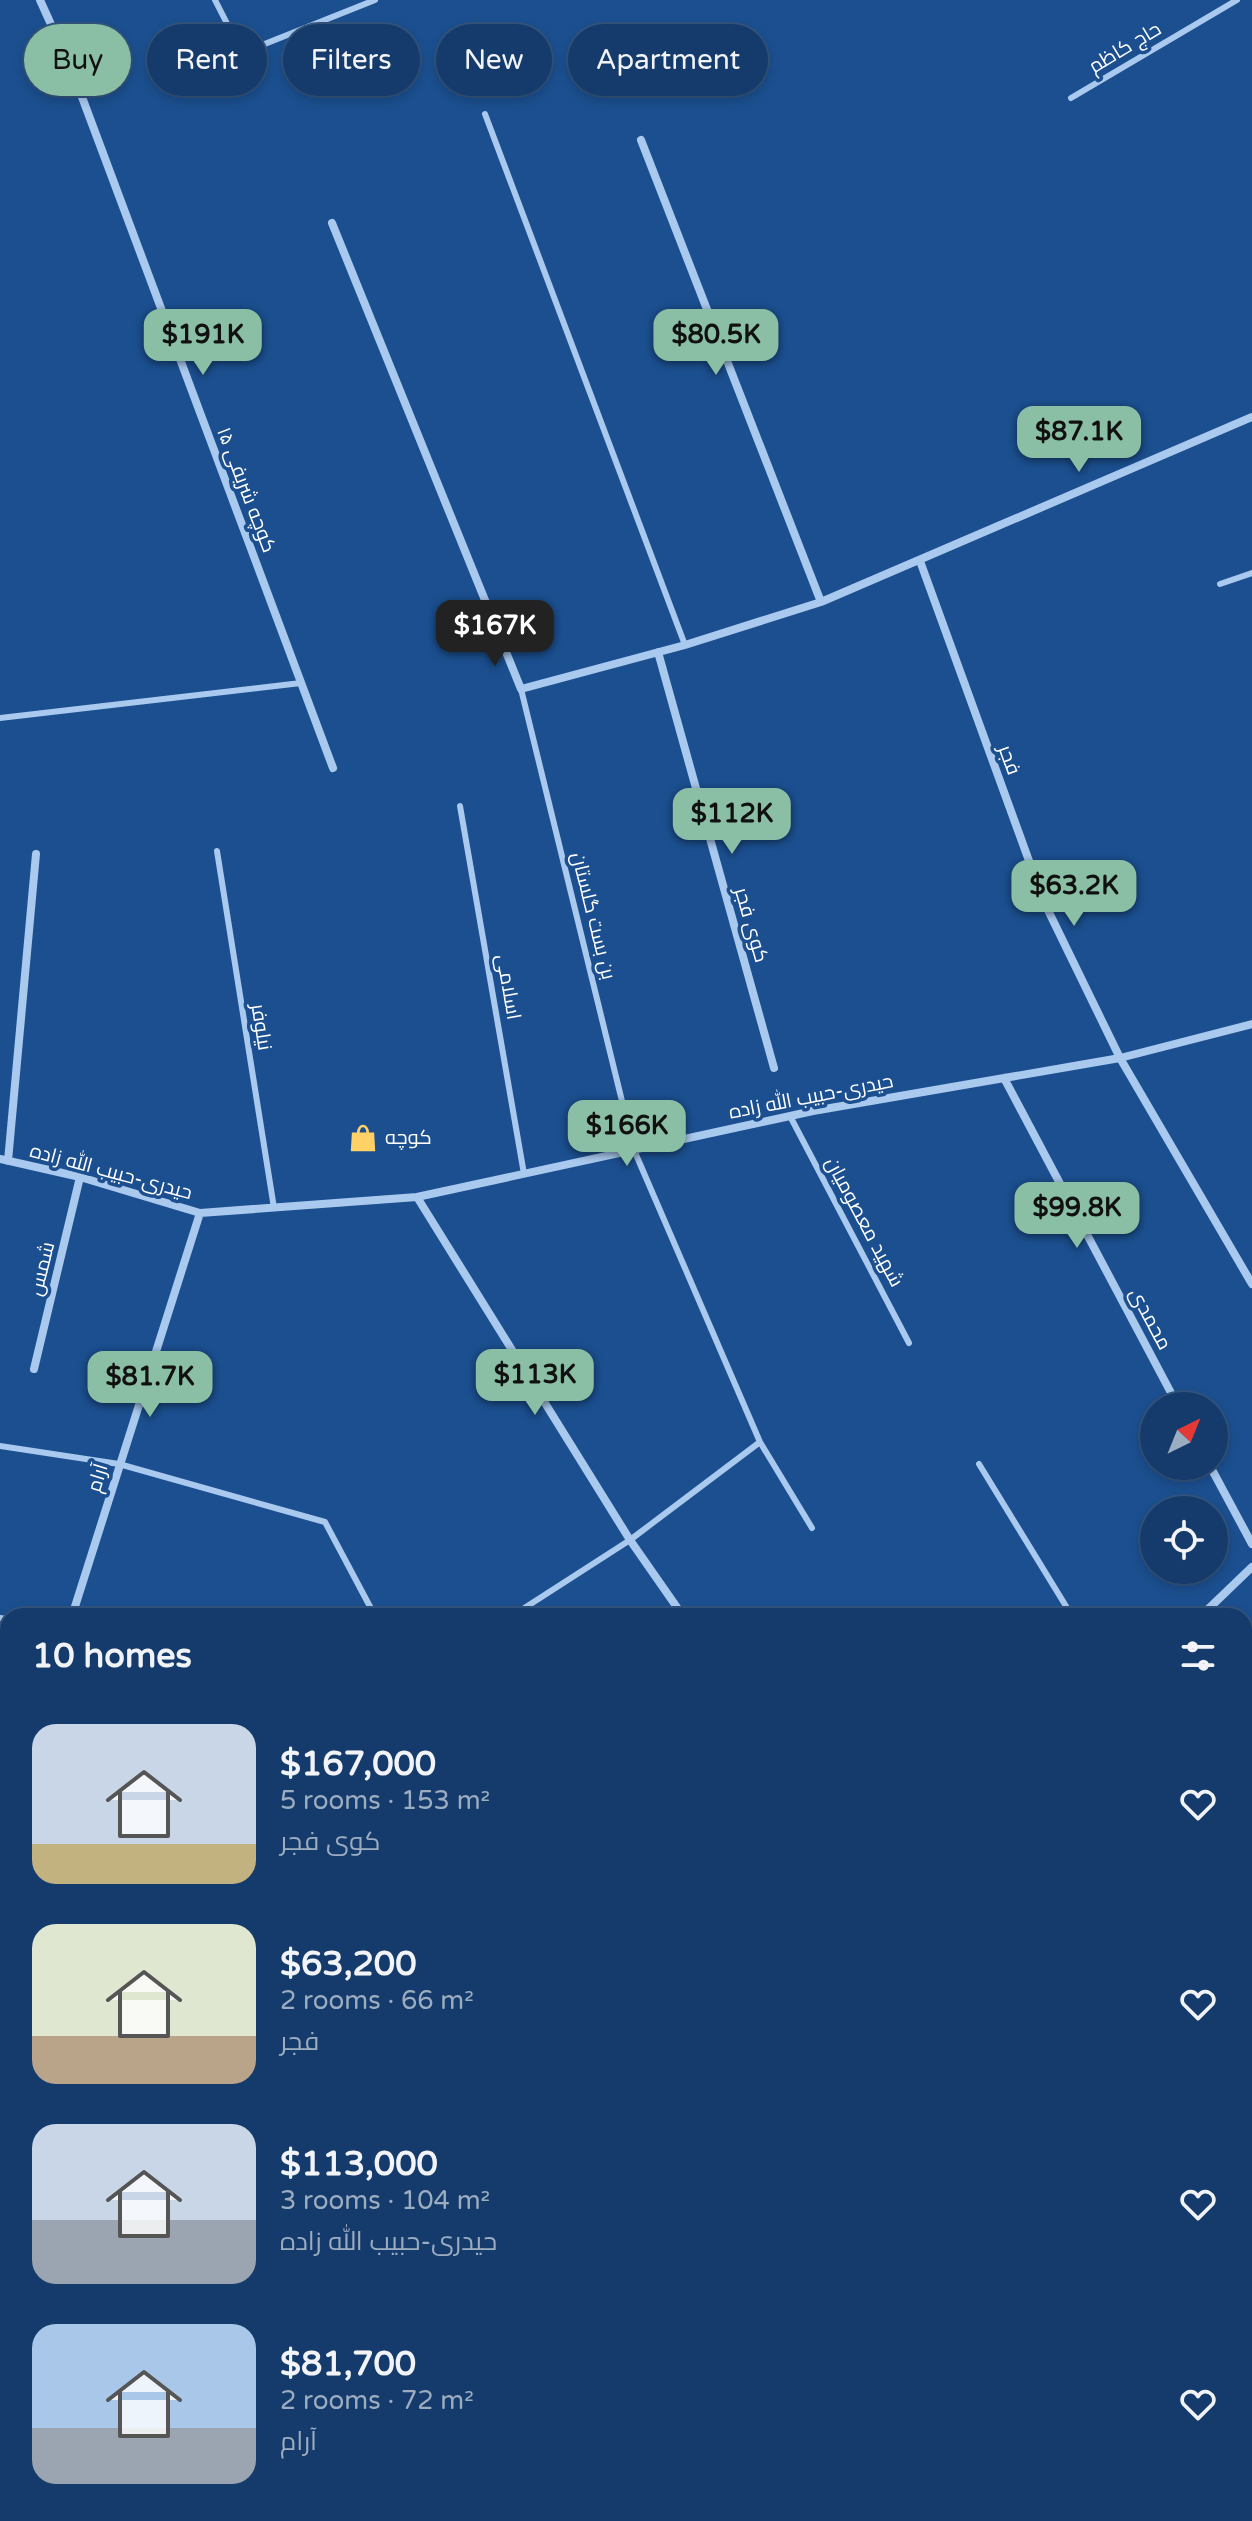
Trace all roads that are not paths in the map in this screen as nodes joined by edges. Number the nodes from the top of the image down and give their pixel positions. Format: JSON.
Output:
{"nodes":[{"id":1,"x":40,"y":0,"type":"edge"},
{"id":2,"x":215,"y":0,"type":"edge"},
{"id":3,"x":375,"y":0,"type":"edge"},
{"id":4,"x":1237,"y":0,"type":"edge"},
{"id":5,"x":1071,"y":98,"type":"dead end"},
{"id":6,"x":485,"y":114,"type":"dead end"},
{"id":7,"x":641,"y":140,"type":"dead end"},
{"id":8,"x":332,"y":223,"type":"dead end"},
{"id":9,"x":1252,"y":417,"type":"edge"},
{"id":10,"x":920,"y":561,"type":"junction"},
{"id":11,"x":1252,"y":573,"type":"edge"},
{"id":12,"x":1220,"y":584,"type":"dead end"},
{"id":13,"x":821,"y":602,"type":"junction"},
{"id":14,"x":685,"y":645,"type":"junction"},
{"id":15,"x":658,"y":652,"type":"junction"},
{"id":16,"x":301,"y":683,"type":"junction"},
{"id":17,"x":521,"y":689,"type":"junction"},
{"id":18,"x":0,"y":718,"type":"edge"},
{"id":19,"x":333,"y":768,"type":"dead end"},
{"id":20,"x":460,"y":806,"type":"dead end"},
{"id":21,"x":217,"y":851,"type":"dead end"},
{"id":22,"x":36,"y":854,"type":"dead end"},
{"id":23,"x":1252,"y":1024,"type":"edge"},
{"id":24,"x":1120,"y":1058,"type":"junction"},
{"id":25,"x":774,"y":1068,"type":"dead end"},
{"id":26,"x":1004,"y":1078,"type":"junction"},
{"id":27,"x":790,"y":1116,"type":"junction"},
{"id":28,"x":634,"y":1150,"type":"junction"},
{"id":29,"x":4,"y":1160,"type":"edge"},
{"id":30,"x":524,"y":1174,"type":"junction"},
{"id":31,"x":80,"y":1177,"type":"junction"},
{"id":32,"x":417,"y":1197,"type":"junction"},
{"id":33,"x":274,"y":1208,"type":"junction"},
{"id":34,"x":200,"y":1213,"type":"junction"},
{"id":35,"x":1252,"y":1284,"type":"edge"},
{"id":36,"x":909,"y":1343,"type":"dead end"},
{"id":37,"x":34,"y":1369,"type":"dead end"},
{"id":38,"x":1171,"y":1392,"type":"edge"},
{"id":39,"x":760,"y":1442,"type":"junction"},
{"id":40,"x":0,"y":1446,"type":"edge"},
{"id":41,"x":119,"y":1464,"type":"junction"},
{"id":42,"x":979,"y":1464,"type":"dead end"},
{"id":43,"x":1218,"y":1480,"type":"edge"},
{"id":44,"x":812,"y":1528,"type":"dead end"},
{"id":45,"x":630,"y":1540,"type":"junction"},
{"id":46,"x":1252,"y":1544,"type":"edge"},
{"id":47,"x":1252,"y":1567,"type":"edge"},
{"id":48,"x":74,"y":1608,"type":"edge"},
{"id":49,"x":371,"y":1608,"type":"edge"},
{"id":50,"x":524,"y":1608,"type":"edge"},
{"id":51,"x":677,"y":1608,"type":"edge"},
{"id":52,"x":1067,"y":1608,"type":"edge"},
{"id":53,"x":1209,"y":1608,"type":"edge"}],
"edges":[{"from":1,"to":16,"type":"street","name":"کوچه شریفی ۱۵"},
{"from":2,"to":3,"type":"lane"},
{"from":4,"to":5,"type":"lane","name":"حاج کاظم"},
{"from":6,"to":14,"type":"lane"},
{"from":7,"to":13,"type":"street"},
{"from":8,"to":17,"type":"street"},
{"from":9,"to":10,"type":"street"},
{"from":10,"to":13,"type":"street"},
{"from":10,"to":24,"type":"street","name":"فجر"},
{"from":11,"to":12,"type":"lane"},
{"from":13,"to":14,"type":"street"},
{"from":14,"to":15,"type":"street"},
{"from":15,"to":17,"type":"street"},
{"from":15,"to":25,"type":"street","name":"کوی فجر"},
{"from":16,"to":18,"type":"lane"},
{"from":16,"to":19,"type":"street","name":"کوچه شریفی ۱۵"},
{"from":17,"to":28,"type":"lane","name":"بن بست گلستان"},
{"from":20,"to":30,"type":"lane","name":"اسلامی"},
{"from":21,"to":33,"type":"lane","name":"نیلوفر"},
{"from":22,"to":29,"type":"street"},
{"from":23,"to":24,"type":"street","name":"حیدری-حبیب الله زاده"},
{"from":24,"to":26,"type":"street","name":"حیدری-حبیب الله زاده"},
{"from":24,"to":35,"type":"street","name":"فجر"},
{"from":26,"to":27,"type":"street","name":"حیدری-حبیب الله زاده"},
{"from":26,"to":38,"type":"street","name":"محمدی"},
{"from":27,"to":28,"type":"street","name":"حیدری-حبیب الله زاده"},
{"from":27,"to":36,"type":"lane","name":"شهید معصومیان"},
{"from":28,"to":30,"type":"street","name":"حیدری-حبیب الله زاده"},
{"from":28,"to":39,"type":"lane","name":"بن بست گلستان"},
{"from":29,"to":31,"type":"street","name":"حیدری-حبیب الله زاده"},
{"from":30,"to":32,"type":"street","name":"حیدری-حبیب الله زاده"},
{"from":31,"to":34,"type":"street","name":"حیدری-حبیب الله زاده"},
{"from":31,"to":37,"type":"street","name":"شمس"},
{"from":32,"to":33,"type":"street","name":"حیدری-حبیب الله زاده"},
{"from":32,"to":45,"type":"street"},
{"from":33,"to":34,"type":"street","name":"حیدری-حبیب الله زاده"},
{"from":34,"to":41,"type":"street","name":"آرام"},
{"from":39,"to":44,"type":"lane","name":"بن بست گلستان"},
{"from":39,"to":45,"type":"lane"},
{"from":40,"to":41,"type":"lane"},
{"from":41,"to":48,"type":"street","name":"آرام"},
{"from":41,"to":49,"type":"lane"},
{"from":42,"to":52,"type":"lane"},
{"from":43,"to":46,"type":"street"},
{"from":45,"to":50,"type":"lane"},
{"from":45,"to":51,"type":"street"},
{"from":47,"to":53,"type":"street"}]}
